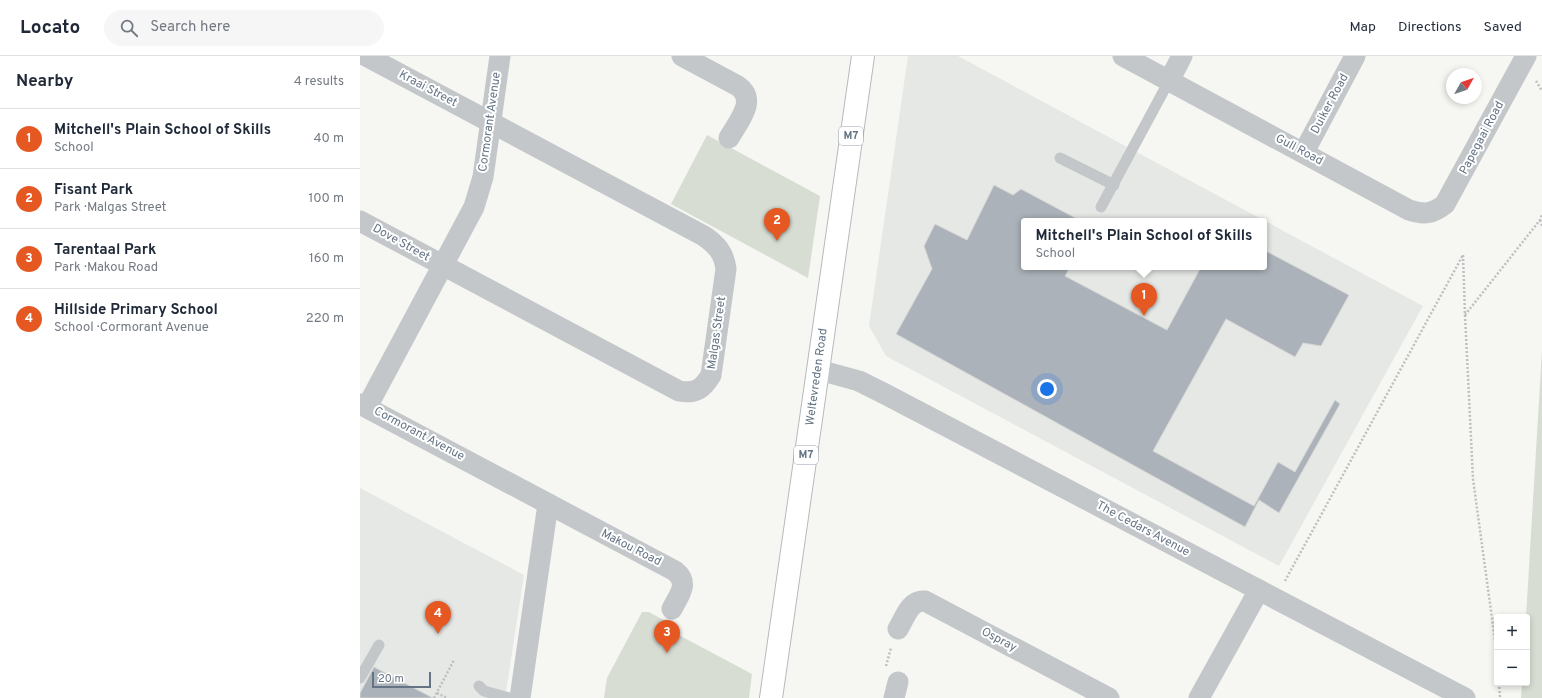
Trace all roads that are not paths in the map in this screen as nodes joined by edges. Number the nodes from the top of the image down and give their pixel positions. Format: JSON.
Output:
{"nodes":[{"id":1,"x":366,"y":56,"type":"edge"},
{"id":2,"x":500,"y":56,"type":"edge"},
{"id":3,"x":682,"y":56,"type":"edge"},
{"id":4,"x":863,"y":56,"type":"edge"},
{"id":5,"x":1123,"y":56,"type":"edge"},
{"id":6,"x":1182,"y":56,"type":"edge"},
{"id":7,"x":1355,"y":56,"type":"edge"},
{"id":8,"x":1526,"y":56,"type":"edge"},
{"id":9,"x":1169,"y":81,"type":"junction"},
{"id":10,"x":490,"y":122,"type":"junction"},
{"id":11,"x":729,"y":138,"type":"dead end"},
{"id":12,"x":1304,"y":152,"type":"junction"},
{"id":13,"x":1060,"y":158,"type":"dead end"},
{"id":14,"x":1114,"y":185,"type":"junction"},
{"id":15,"x":1101,"y":207,"type":"dead end"},
{"id":16,"x":1430,"y":214,"type":"joint"},
{"id":17,"x":360,"y":221,"type":"edge"},
{"id":18,"x":443,"y":266,"type":"junction"},
{"id":19,"x":818,"y":370,"type":"junction"},
{"id":20,"x":364,"y":405,"type":"edge"},
{"id":21,"x":548,"y":504,"type":"junction"},
{"id":22,"x":1267,"y":594,"type":"junction"},
{"id":23,"x":672,"y":609,"type":"dead end"},
{"id":24,"x":898,"y":629,"type":"road end"},
{"id":25,"x":380,"y":645,"type":"dead end"},
{"id":26,"x":360,"y":678,"type":"edge"},
{"id":27,"x":479,"y":686,"type":"dead end"},
{"id":28,"x":509,"y":698,"type":"edge"},
{"id":29,"x":520,"y":698,"type":"edge"},
{"id":30,"x":771,"y":698,"type":"edge"},
{"id":31,"x":1110,"y":698,"type":"edge"},
{"id":32,"x":1198,"y":698,"type":"edge"},
{"id":33,"x":1464,"y":698,"type":"edge"}],
"edges":[{"from":1,"to":10,"type":"street","name":"Kraai Street"},
{"from":2,"to":10,"type":"street","name":"Cormorant Avenue"},
{"from":3,"to":11,"type":"street"},
{"from":4,"to":19,"type":"main road","name":"Weltevreden Road","number":"M7"},
{"from":5,"to":9,"type":"street","name":"Gull Road"},
{"from":6,"to":9,"type":"street"},
{"from":7,"to":12,"type":"street","name":"Duiker Road"},
{"from":8,"to":16,"type":"street","name":"Papegaai Road"},
{"from":9,"to":12,"type":"street","name":"Gull Road"},
{"from":9,"to":14,"type":"lane"},
{"from":10,"to":18,"type":"street","name":"Cormorant Avenue"},
{"from":10,"to":18,"type":"street","name":"Malgas Street"},
{"from":12,"to":16,"type":"street","name":"Gull Road"},
{"from":13,"to":14,"type":"lane"},
{"from":14,"to":15,"type":"lane"},
{"from":17,"to":18,"type":"street","name":"Dove Street"},
{"from":18,"to":20,"type":"street","name":"Cormorant Avenue"},
{"from":19,"to":22,"type":"street","name":"The Cedars Avenue"},
{"from":19,"to":30,"type":"main road","name":"Weltevreden Road","number":"M7"},
{"from":20,"to":21,"type":"street","name":"Cormorant Avenue"},
{"from":21,"to":23,"type":"street","name":"Makou Road"},
{"from":21,"to":29,"type":"street"},
{"from":22,"to":32,"type":"street"},
{"from":22,"to":33,"type":"street","name":"The Cedars Avenue"},
{"from":24,"to":31,"type":"street","name":"Ospray"},
{"from":25,"to":26,"type":"lane"},
{"from":27,"to":28,"type":"lane"}]}
